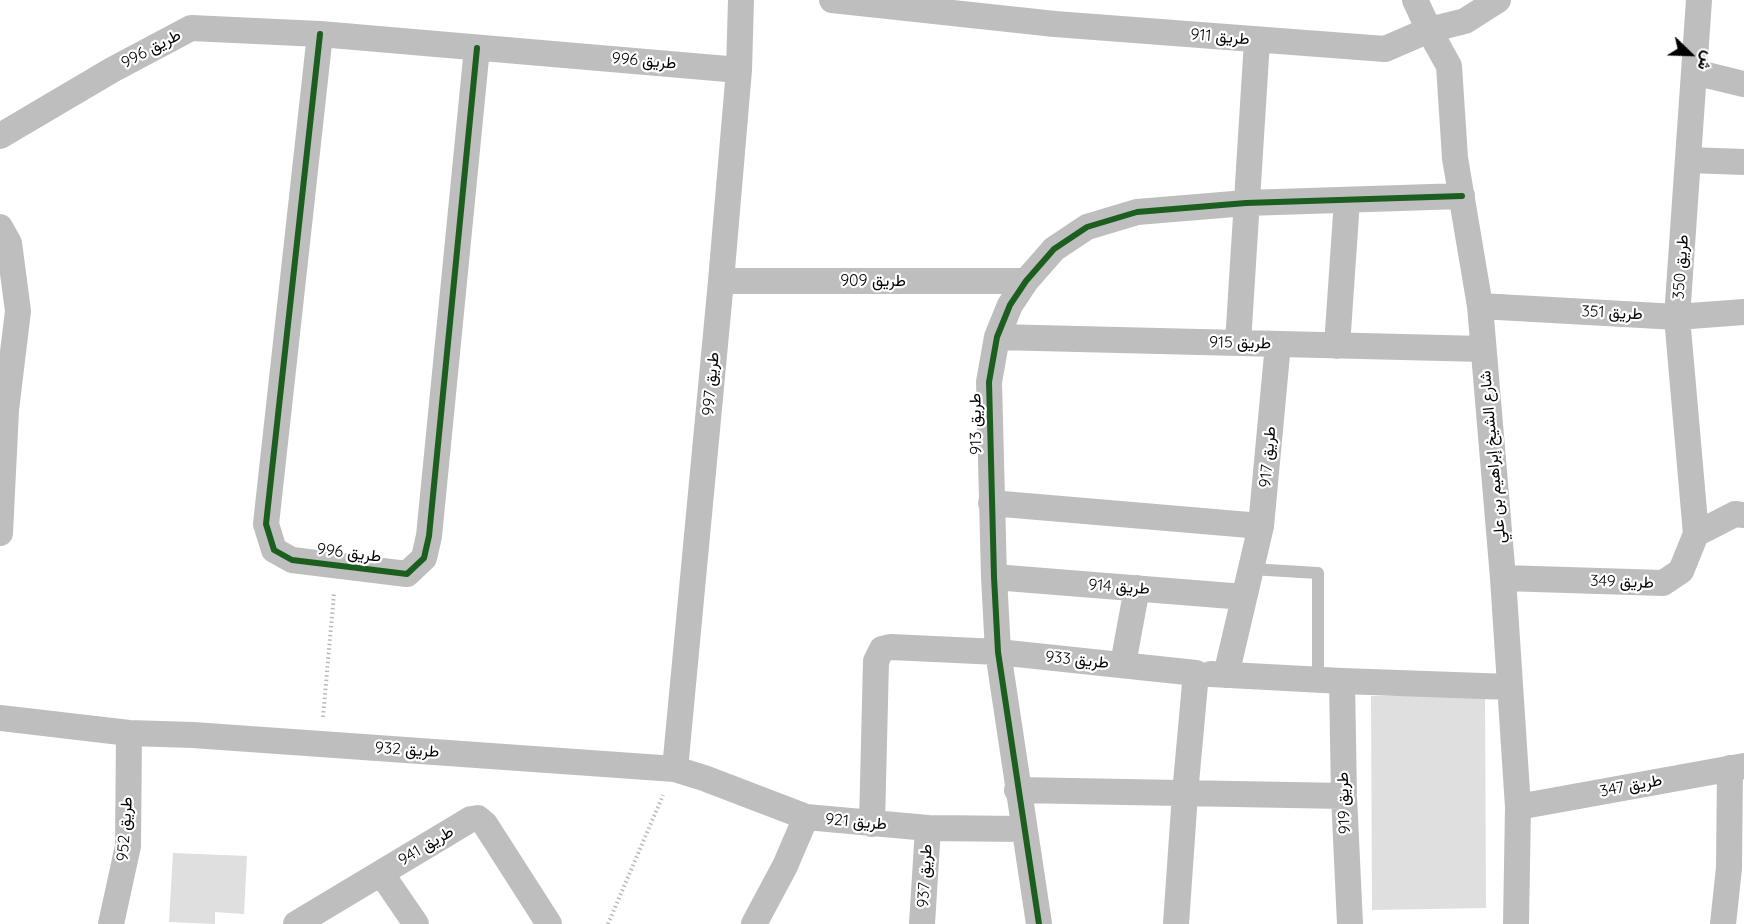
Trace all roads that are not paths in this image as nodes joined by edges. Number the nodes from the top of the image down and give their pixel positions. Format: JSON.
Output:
{"nodes":[{"id":1,"x":741,"y":0,"type":"edge"},
{"id":2,"x":832,"y":0,"type":"edge"},
{"id":3,"x":1415,"y":0,"type":"edge"},
{"id":4,"x":1498,"y":0,"type":"edge"},
{"id":5,"x":1699,"y":0,"type":"edge"},
{"id":6,"x":1009,"y":9,"type":"edge"},
{"id":7,"x":1429,"y":30,"type":"junction"},
{"id":8,"x":320,"y":34,"type":"junction"},
{"id":9,"x":1257,"y":41,"type":"junction"},
{"id":10,"x":477,"y":48,"type":"junction"},
{"id":11,"x":738,"y":70,"type":"junction"},
{"id":12,"x":1694,"y":72,"type":"junction"},
{"id":13,"x":1744,"y":84,"type":"edge"},
{"id":14,"x":0,"y":136,"type":"edge"},
{"id":15,"x":1688,"y":160,"type":"junction"},
{"id":16,"x":1744,"y":162,"type":"edge"},
{"id":17,"x":1462,"y":196,"type":"junction"},
{"id":18,"x":1347,"y":200,"type":"junction"},
{"id":19,"x":1246,"y":203,"type":"junction"},
{"id":20,"x":0,"y":227,"type":"edge"},
{"id":21,"x":721,"y":281,"type":"junction"},
{"id":22,"x":1026,"y":281,"type":"junction"},
{"id":23,"x":1480,"y":306,"type":"junction"},
{"id":24,"x":1744,"y":312,"type":"edge"},
{"id":25,"x":1677,"y":317,"type":"junction"},
{"id":26,"x":997,"y":337,"type":"junction"},
{"id":27,"x":1238,"y":343,"type":"junction"},
{"id":28,"x":1278,"y":344,"type":"junction"},
{"id":29,"x":1337,"y":346,"type":"junction"},
{"id":30,"x":1483,"y":349,"type":"junction"},
{"id":31,"x":991,"y":503,"type":"junction"},
{"id":32,"x":1744,"y":514,"type":"edge"},
{"id":33,"x":1261,"y":525,"type":"junction"},
{"id":34,"x":0,"y":533,"type":"edge"},
{"id":35,"x":1696,"y":534,"type":"junction"},
{"id":36,"x":1251,"y":570,"type":"junction"},
{"id":37,"x":994,"y":577,"type":"junction"},
{"id":38,"x":1503,"y":578,"type":"junction"},
{"id":39,"x":1137,"y":588,"type":"junction"},
{"id":40,"x":1244,"y":597,"type":"junction"},
{"id":41,"x":998,"y":652,"type":"junction"},
{"id":42,"x":1123,"y":664,"type":"junction"},
{"id":43,"x":1196,"y":673,"type":"junction"},
{"id":44,"x":1226,"y":675,"type":"junction"},
{"id":45,"x":1330,"y":681,"type":"junction"},
{"id":46,"x":1510,"y":687,"type":"junction"},
{"id":47,"x":0,"y":717,"type":"edge"},
{"id":48,"x":129,"y":733,"type":"junction"},
{"id":49,"x":1737,"y":767,"type":"edge"},
{"id":50,"x":675,"y":769,"type":"junction"},
{"id":51,"x":1017,"y":790,"type":"junction"},
{"id":52,"x":1185,"y":794,"type":"junction"},
{"id":53,"x":1344,"y":796,"type":"junction"},
{"id":54,"x":1518,"y":807,"type":"junction"},
{"id":55,"x":806,"y":818,"type":"junction"},
{"id":56,"x":872,"y":824,"type":"junction"},
{"id":57,"x":928,"y":828,"type":"junction"},
{"id":58,"x":1024,"y":829,"type":"junction"},
{"id":59,"x":1736,"y":867,"type":"edge"},
{"id":60,"x":381,"y":873,"type":"junction"},
{"id":61,"x":759,"y":921,"type":"edge"},
{"id":62,"x":111,"y":924,"type":"edge"},
{"id":63,"x":296,"y":924,"type":"edge"},
{"id":64,"x":416,"y":924,"type":"edge"},
{"id":65,"x":549,"y":924,"type":"edge"},
{"id":66,"x":922,"y":924,"type":"edge"},
{"id":67,"x":1038,"y":924,"type":"edge"},
{"id":68,"x":1176,"y":924,"type":"edge"},
{"id":69,"x":1350,"y":924,"type":"edge"},
{"id":70,"x":1516,"y":924,"type":"edge"},
{"id":71,"x":1724,"y":924,"type":"edge"}],
"edges":[{"from":1,"to":11,"type":"street","name":"طريق 997"},
{"from":2,"to":6,"type":"street","name":"طريق 911"},
{"from":3,"to":7,"type":"street","name":"شارع الشيخ إبراهيم بن علي"},
{"from":4,"to":7,"type":"street","name":"طريق 911"},
{"from":5,"to":12,"type":"street","name":"طريق 350"},
{"from":6,"to":9,"type":"street","name":"طريق 911"},
{"from":7,"to":9,"type":"street","name":"طريق 911"},
{"from":7,"to":17,"type":"street","name":"شارع الشيخ إبراهيم بن علي"},
{"from":8,"to":10,"type":"street","name":"طريق 996"},
{"from":8,"to":10,"type":"street","name":"طريق 996"},
{"from":8,"to":14,"type":"street","name":"طريق 996"},
{"from":9,"to":19,"type":"street"},
{"from":10,"to":11,"type":"street","name":"طريق 996"},
{"from":11,"to":21,"type":"street","name":"طريق 997"},
{"from":12,"to":13,"type":"street"},
{"from":12,"to":15,"type":"street","name":"طريق 350"},
{"from":15,"to":16,"type":"street"},
{"from":15,"to":25,"type":"street","name":"طريق 350"},
{"from":17,"to":18,"type":"street","name":"طريق 913"},
{"from":17,"to":23,"type":"street","name":"شارع الشيخ إبراهيم بن علي"},
{"from":18,"to":19,"type":"street","name":"طريق 913"},
{"from":18,"to":29,"type":"street"},
{"from":19,"to":22,"type":"street","name":"طريق 913"},
{"from":19,"to":27,"type":"street"},
{"from":20,"to":34,"type":"street"},
{"from":21,"to":22,"type":"street","name":"طريق 909"},
{"from":21,"to":50,"type":"street","name":"طريق 997"},
{"from":22,"to":26,"type":"street","name":"طريق 913"},
{"from":23,"to":25,"type":"street","name":"طريق 351"},
{"from":23,"to":30,"type":"street","name":"شارع الشيخ إبراهيم بن علي"},
{"from":24,"to":25,"type":"street","name":"طريق 351"},
{"from":25,"to":35,"type":"street","name":"طريق 350"},
{"from":26,"to":27,"type":"street","name":"طريق 915"},
{"from":26,"to":31,"type":"street","name":"طريق 913"},
{"from":27,"to":28,"type":"street","name":"طريق 915"},
{"from":28,"to":29,"type":"street","name":"طريق 915"},
{"from":28,"to":33,"type":"street","name":"طريق 917"},
{"from":29,"to":30,"type":"street","name":"طريق 915"},
{"from":30,"to":38,"type":"street","name":"شارع الشيخ إبراهيم بن علي"},
{"from":31,"to":33,"type":"street"},
{"from":31,"to":37,"type":"street","name":"طريق 913"},
{"from":32,"to":35,"type":"street"},
{"from":33,"to":36,"type":"street","name":"طريق 917"},
{"from":35,"to":38,"type":"street","name":"طريق 349"},
{"from":36,"to":40,"type":"street","name":"طريق 917"},
{"from":36,"to":45,"type":"lane","name":"طريق 919"},
{"from":37,"to":39,"type":"street","name":"طريق 914"},
{"from":37,"to":41,"type":"street","name":"طريق 913"},
{"from":38,"to":46,"type":"street","name":"شارع الشيخ إبراهيم بن علي"},
{"from":39,"to":40,"type":"street","name":"طريق 914"},
{"from":39,"to":42,"type":"street"},
{"from":40,"to":44,"type":"street","name":"طريق 917"},
{"from":41,"to":42,"type":"street","name":"طريق 933"},
{"from":41,"to":51,"type":"street","name":"طريق 913"},
{"from":41,"to":56,"type":"street","name":"طريق 933"},
{"from":42,"to":43,"type":"street","name":"طريق 933"},
{"from":43,"to":44,"type":"street"},
{"from":43,"to":52,"type":"street"},
{"from":44,"to":45,"type":"street"},
{"from":45,"to":46,"type":"street"},
{"from":45,"to":53,"type":"street","name":"طريق 919"},
{"from":46,"to":54,"type":"street","name":"شارع الشيخ إبراهيم بن علي"},
{"from":47,"to":48,"type":"street","name":"طريق 932"},
{"from":48,"to":50,"type":"street","name":"طريق 932"},
{"from":48,"to":62,"type":"street","name":"طريق 952"},
{"from":49,"to":54,"type":"street","name":"طريق 347"},
{"from":49,"to":59,"type":"street"},
{"from":50,"to":55,"type":"street","name":"طريق 932"},
{"from":51,"to":52,"type":"street"},
{"from":51,"to":58,"type":"street","name":"طريق 913"},
{"from":52,"to":53,"type":"street"},
{"from":52,"to":68,"type":"street"},
{"from":53,"to":69,"type":"street","name":"طريق 919"},
{"from":54,"to":70,"type":"street","name":"شارع الشيخ إبراهيم بن علي"},
{"from":55,"to":56,"type":"street","name":"طريق 921"},
{"from":55,"to":61,"type":"street","name":"طريق 921"},
{"from":56,"to":57,"type":"street","name":"طريق 921"},
{"from":57,"to":58,"type":"street","name":"طريق 921"},
{"from":57,"to":66,"type":"street","name":"طريق 937"},
{"from":58,"to":67,"type":"street","name":"طريق 913"},
{"from":59,"to":71,"type":"street"},
{"from":60,"to":63,"type":"street","name":"طريق 941"},
{"from":60,"to":64,"type":"street","name":"طريق 941"},
{"from":60,"to":65,"type":"street","name":"طريق 941"}]}
